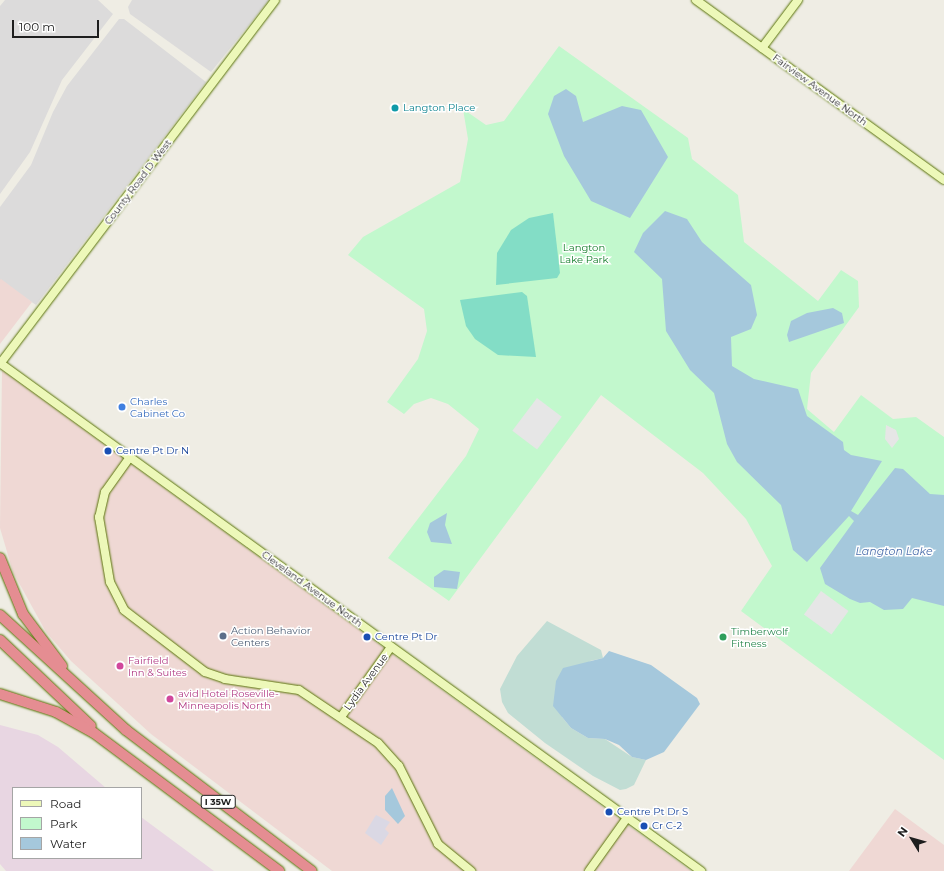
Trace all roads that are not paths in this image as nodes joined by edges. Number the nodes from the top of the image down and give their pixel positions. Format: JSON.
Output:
{"nodes":[{"id":1,"x":275,"y":0,"type":"edge"},
{"id":2,"x":696,"y":0,"type":"edge"},
{"id":3,"x":798,"y":0,"type":"edge"},
{"id":4,"x":762,"y":48,"type":"junction"},
{"id":5,"x":944,"y":180,"type":"edge"},
{"id":6,"x":0,"y":364,"type":"edge"},
{"id":7,"x":130,"y":457,"type":"junction"},
{"id":8,"x":0,"y":558,"type":"edge"},
{"id":9,"x":0,"y":615,"type":"edge"},
{"id":10,"x":0,"y":640,"type":"edge"},
{"id":11,"x":392,"y":647,"type":"junction"},
{"id":12,"x":0,"y":694,"type":"edge"},
{"id":13,"x":341,"y":717,"type":"junction"},
{"id":14,"x":126,"y":730,"type":"junction"},
{"id":15,"x":112,"y":747,"type":"junction"},
{"id":16,"x":627,"y":818,"type":"junction"},
{"id":17,"x":279,"y":871,"type":"edge"},
{"id":18,"x":312,"y":871,"type":"edge"},
{"id":19,"x":471,"y":871,"type":"edge"},
{"id":20,"x":589,"y":871,"type":"edge"},
{"id":21,"x":701,"y":871,"type":"edge"}],
"edges":[{"from":1,"to":6,"type":"street","name":"County Road D West"},
{"from":2,"to":4,"type":"street","name":"Fairview Avenue North"},
{"from":3,"to":4,"type":"street"},
{"from":4,"to":5,"type":"street","name":"Fairview Avenue North"},
{"from":6,"to":7,"type":"street","name":"Cleveland Avenue North"},
{"from":7,"to":11,"type":"street","name":"Cleveland Avenue North"},
{"from":7,"to":13,"type":"street"},
{"from":8,"to":14,"type":"highway"},
{"from":9,"to":14,"type":"highway","number":"I 35W"},
{"from":10,"to":15,"type":"highway","number":"I 35W"},
{"from":11,"to":13,"type":"street","name":"Lydia Avenue"},
{"from":11,"to":16,"type":"street","name":"Cleveland Avenue North"},
{"from":12,"to":15,"type":"highway"},
{"from":13,"to":19,"type":"street"},
{"from":14,"to":18,"type":"highway","number":"I 35W"},
{"from":15,"to":17,"type":"highway","number":"I 35W"},
{"from":16,"to":20,"type":"street"},
{"from":16,"to":21,"type":"street","name":"Cleveland Avenue North"}]}
